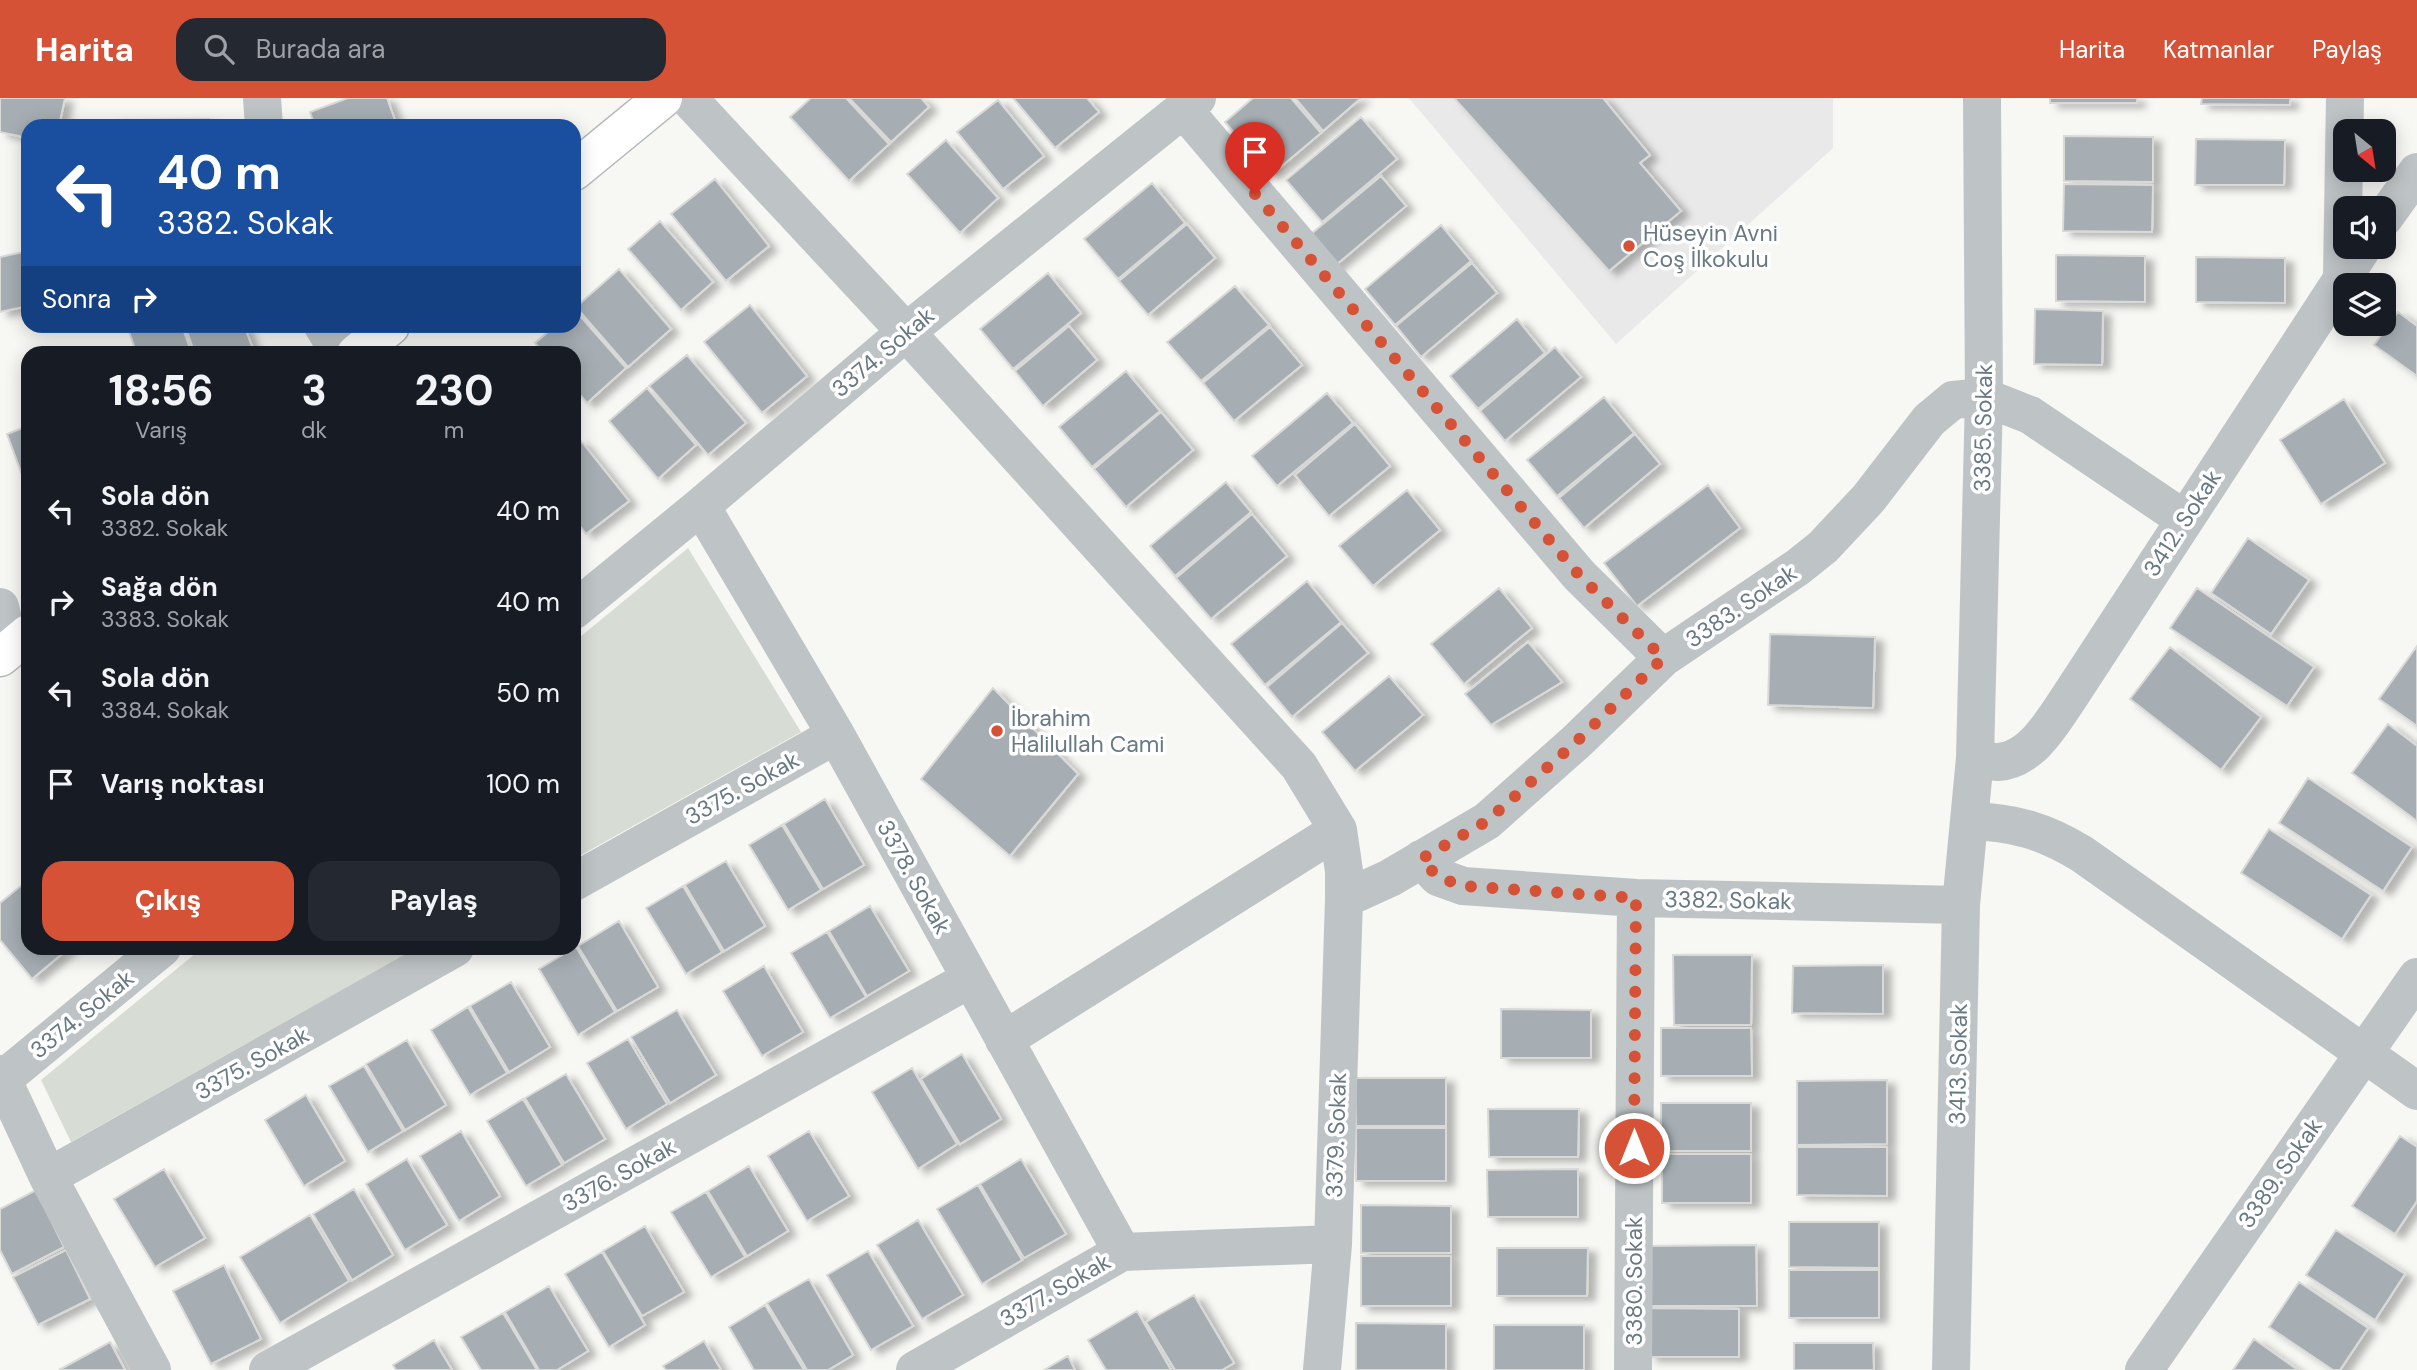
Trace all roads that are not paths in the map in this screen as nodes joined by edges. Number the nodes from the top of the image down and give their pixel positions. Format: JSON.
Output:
{"nodes":[{"id":1,"x":262,"y":98,"type":"edge"},
{"id":2,"x":663,"y":98,"type":"edge"},
{"id":3,"x":688,"y":98,"type":"edge"},
{"id":4,"x":1982,"y":98,"type":"edge"},
{"id":5,"x":2345,"y":98,"type":"edge"},
{"id":6,"x":1190,"y":104,"type":"edge"},
{"id":7,"x":632,"y":111,"type":"edge"},
{"id":8,"x":264,"y":119,"type":"edge"},
{"id":9,"x":581,"y":164,"type":"edge"},
{"id":10,"x":2417,"y":172,"type":"edge"},
{"id":11,"x":2396,"y":201,"type":"edge"},
{"id":12,"x":2353,"y":261,"type":"edge"},
{"id":13,"x":906,"y":332,"type":"junction"},
{"id":14,"x":382,"y":333,"type":"edge"},
{"id":15,"x":366,"y":346,"type":"edge"},
{"id":16,"x":1984,"y":397,"type":"junction"},
{"id":17,"x":701,"y":506,"type":"junction"},
{"id":18,"x":2184,"y":519,"type":"junction"},
{"id":19,"x":581,"y":604,"type":"edge"},
{"id":20,"x":0,"y":607,"type":"edge"},
{"id":21,"x":13,"y":646,"type":"edge"},
{"id":22,"x":1663,"y":658,"type":"junction"},
{"id":23,"x":836,"y":735,"type":"junction"},
{"id":24,"x":1975,"y":758,"type":"junction"},
{"id":25,"x":1969,"y":821,"type":"junction"},
{"id":26,"x":1338,"y":830,"type":"junction"},
{"id":27,"x":1421,"y":859,"type":"junction"},
{"id":28,"x":581,"y":878,"type":"edge"},
{"id":29,"x":1636,"y":898,"type":"junction"},
{"id":30,"x":1344,"y":899,"type":"junction"},
{"id":31,"x":1961,"y":905,"type":"junction"},
{"id":32,"x":153,"y":955,"type":"edge"},
{"id":33,"x":443,"y":955,"type":"edge"},
{"id":34,"x":2417,"y":977,"type":"edge"},
{"id":35,"x":970,"y":979,"type":"junction"},
{"id":36,"x":1004,"y":1040,"type":"junction"},
{"id":37,"x":2364,"y":1052,"type":"junction"},
{"id":38,"x":1,"y":1077,"type":"edge"},
{"id":39,"x":2417,"y":1091,"type":"edge"},
{"id":40,"x":48,"y":1177,"type":"junction"},
{"id":41,"x":1333,"y":1244,"type":"junction"},
{"id":42,"x":1122,"y":1252,"type":"junction"},
{"id":43,"x":152,"y":1370,"type":"edge"},
{"id":44,"x":268,"y":1370,"type":"edge"},
{"id":45,"x":915,"y":1370,"type":"edge"},
{"id":46,"x":1322,"y":1370,"type":"edge"},
{"id":47,"x":1633,"y":1370,"type":"edge"},
{"id":48,"x":1951,"y":1370,"type":"edge"},
{"id":49,"x":2144,"y":1370,"type":"edge"}],
"edges":[{"from":1,"to":8,"type":"street"},
{"from":2,"to":7,"type":"main road"},
{"from":3,"to":13,"type":"street"},
{"from":4,"to":16,"type":"street","name":"3385. Sokak"},
{"from":5,"to":12,"type":"street"},
{"from":6,"to":13,"type":"street","name":"3374. Sokak"},
{"from":6,"to":22,"type":"street"},
{"from":7,"to":9,"type":"main road"},
{"from":10,"to":11,"type":"street"},
{"from":12,"to":18,"type":"street","name":"3412. Sokak"},
{"from":13,"to":17,"type":"street","name":"3374. Sokak"},
{"from":13,"to":26,"type":"street"},
{"from":14,"to":15,"type":"main road"},
{"from":16,"to":18,"type":"street"},
{"from":16,"to":22,"type":"street","name":"3383. Sokak"},
{"from":16,"to":24,"type":"street","name":"3385. Sokak"},
{"from":17,"to":19,"type":"street","name":"3374. Sokak"},
{"from":17,"to":23,"type":"street","name":"3378. Sokak"},
{"from":18,"to":24,"type":"street","name":"3412. Sokak"},
{"from":20,"to":21,"type":"street"},
{"from":22,"to":27,"type":"street","name":"3383. Sokak"},
{"from":23,"to":28,"type":"street","name":"3375. Sokak"},
{"from":23,"to":35,"type":"street","name":"3378. Sokak"},
{"from":24,"to":25,"type":"street","name":"3413. Sokak"},
{"from":25,"to":31,"type":"street","name":"3413. Sokak"},
{"from":25,"to":37,"type":"street"},
{"from":26,"to":30,"type":"street","name":"3379. Sokak"},
{"from":26,"to":36,"type":"street"},
{"from":27,"to":29,"type":"street","name":"3382. Sokak"},
{"from":27,"to":30,"type":"street","name":"3383. Sokak"},
{"from":29,"to":31,"type":"street","name":"3382. Sokak"},
{"from":29,"to":47,"type":"street","name":"3380. Sokak"},
{"from":30,"to":41,"type":"street","name":"3379. Sokak"},
{"from":31,"to":48,"type":"street","name":"3413. Sokak"},
{"from":32,"to":38,"type":"street","name":"3374. Sokak"},
{"from":33,"to":40,"type":"street","name":"3375. Sokak"},
{"from":34,"to":37,"type":"street","name":"3389. Sokak"},
{"from":35,"to":36,"type":"street","name":"3378. Sokak"},
{"from":35,"to":44,"type":"street","name":"3376. Sokak"},
{"from":36,"to":42,"type":"street","name":"3378. Sokak"},
{"from":37,"to":39,"type":"street"},
{"from":37,"to":49,"type":"street","name":"3389. Sokak"},
{"from":38,"to":40,"type":"street"},
{"from":40,"to":43,"type":"street"},
{"from":41,"to":42,"type":"street","name":"3377. Sokak"},
{"from":41,"to":46,"type":"street","name":"3379. Sokak"},
{"from":42,"to":45,"type":"street","name":"3377. Sokak"}]}
